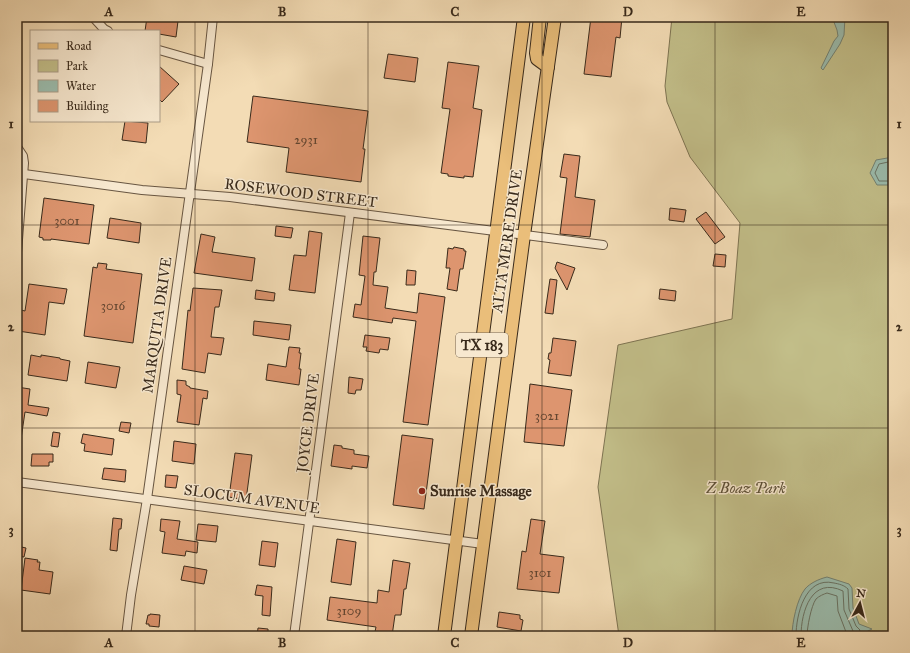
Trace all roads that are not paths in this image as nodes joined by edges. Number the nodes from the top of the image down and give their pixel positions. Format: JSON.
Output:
{"nodes":[{"id":1,"x":93,"y":17,"type":"edge"},
{"id":2,"x":213,"y":17,"type":"edge"},
{"id":3,"x":524,"y":17,"type":"edge"},
{"id":4,"x":540,"y":17,"type":"edge"},
{"id":5,"x":555,"y":17,"type":"edge"},
{"id":6,"x":106,"y":30,"type":"edge"},
{"id":7,"x":160,"y":50,"type":"edge"},
{"id":8,"x":208,"y":64,"type":"junction"},
{"id":9,"x":548,"y":67,"type":"junction"},
{"id":10,"x":17,"y":148,"type":"edge"},
{"id":11,"x":24,"y":174,"type":"junction"},
{"id":12,"x":190,"y":194,"type":"junction"},
{"id":13,"x":350,"y":213,"type":"junction"},
{"id":14,"x":497,"y":231,"type":"junction"},
{"id":15,"x":524,"y":235,"type":"junction"},
{"id":16,"x":603,"y":245,"type":"dead end"},
{"id":17,"x":17,"y":252,"type":"edge"},
{"id":18,"x":17,"y":482,"type":"edge"},
{"id":19,"x":147,"y":499,"type":"junction"},
{"id":20,"x":310,"y":521,"type":"junction"},
{"id":21,"x":457,"y":540,"type":"junction"},
{"id":22,"x":484,"y":544,"type":"junction"},
{"id":23,"x":126,"y":636,"type":"edge"},
{"id":24,"x":294,"y":636,"type":"edge"},
{"id":25,"x":444,"y":636,"type":"edge"},
{"id":26,"x":471,"y":636,"type":"edge"}],
"edges":[{"from":1,"to":6,"type":"street"},
{"from":2,"to":8,"type":"street","name":"MARQUITA DRIVE"},
{"from":3,"to":14,"type":"main road","name":"ALTA MERE DRIVE","number":"TX 183"},
{"from":4,"to":9,"type":"main road"},
{"from":5,"to":9,"type":"main road","name":"ALTA MERE DRIVE","number":"TX 183"},
{"from":7,"to":8,"type":"street"},
{"from":8,"to":12,"type":"street","name":"MARQUITA DRIVE"},
{"from":9,"to":15,"type":"main road","name":"ALTA MERE DRIVE","number":"TX 183"},
{"from":10,"to":11,"type":"street"},
{"from":11,"to":12,"type":"street","name":"ROSEWOOD STREET"},
{"from":11,"to":17,"type":"street"},
{"from":12,"to":13,"type":"street","name":"ROSEWOOD STREET"},
{"from":12,"to":19,"type":"street","name":"MARQUITA DRIVE"},
{"from":13,"to":14,"type":"street","name":"ROSEWOOD STREET"},
{"from":13,"to":20,"type":"street","name":"JOYCE DRIVE"},
{"from":14,"to":15,"type":"street","name":"ROSEWOOD STREET"},
{"from":14,"to":21,"type":"main road","name":"ALTA MERE DRIVE","number":"TX 183"},
{"from":15,"to":16,"type":"street","name":"ROSEWOOD STREET"},
{"from":15,"to":22,"type":"main road","name":"ALTA MERE DRIVE","number":"TX 183"},
{"from":18,"to":19,"type":"street","name":"SLOCUM AVENUE"},
{"from":19,"to":20,"type":"street","name":"SLOCUM AVENUE"},
{"from":19,"to":23,"type":"street","name":"MARQUITA DRIVE"},
{"from":20,"to":21,"type":"street","name":"SLOCUM AVENUE"},
{"from":20,"to":24,"type":"street","name":"JOYCE DRIVE"},
{"from":21,"to":22,"type":"street","name":"SLOCUM AVENUE"},
{"from":21,"to":25,"type":"main road","name":"ALTA MERE DRIVE","number":"TX 183"},
{"from":22,"to":26,"type":"main road","name":"ALTA MERE DRIVE","number":"TX 183"}]}
